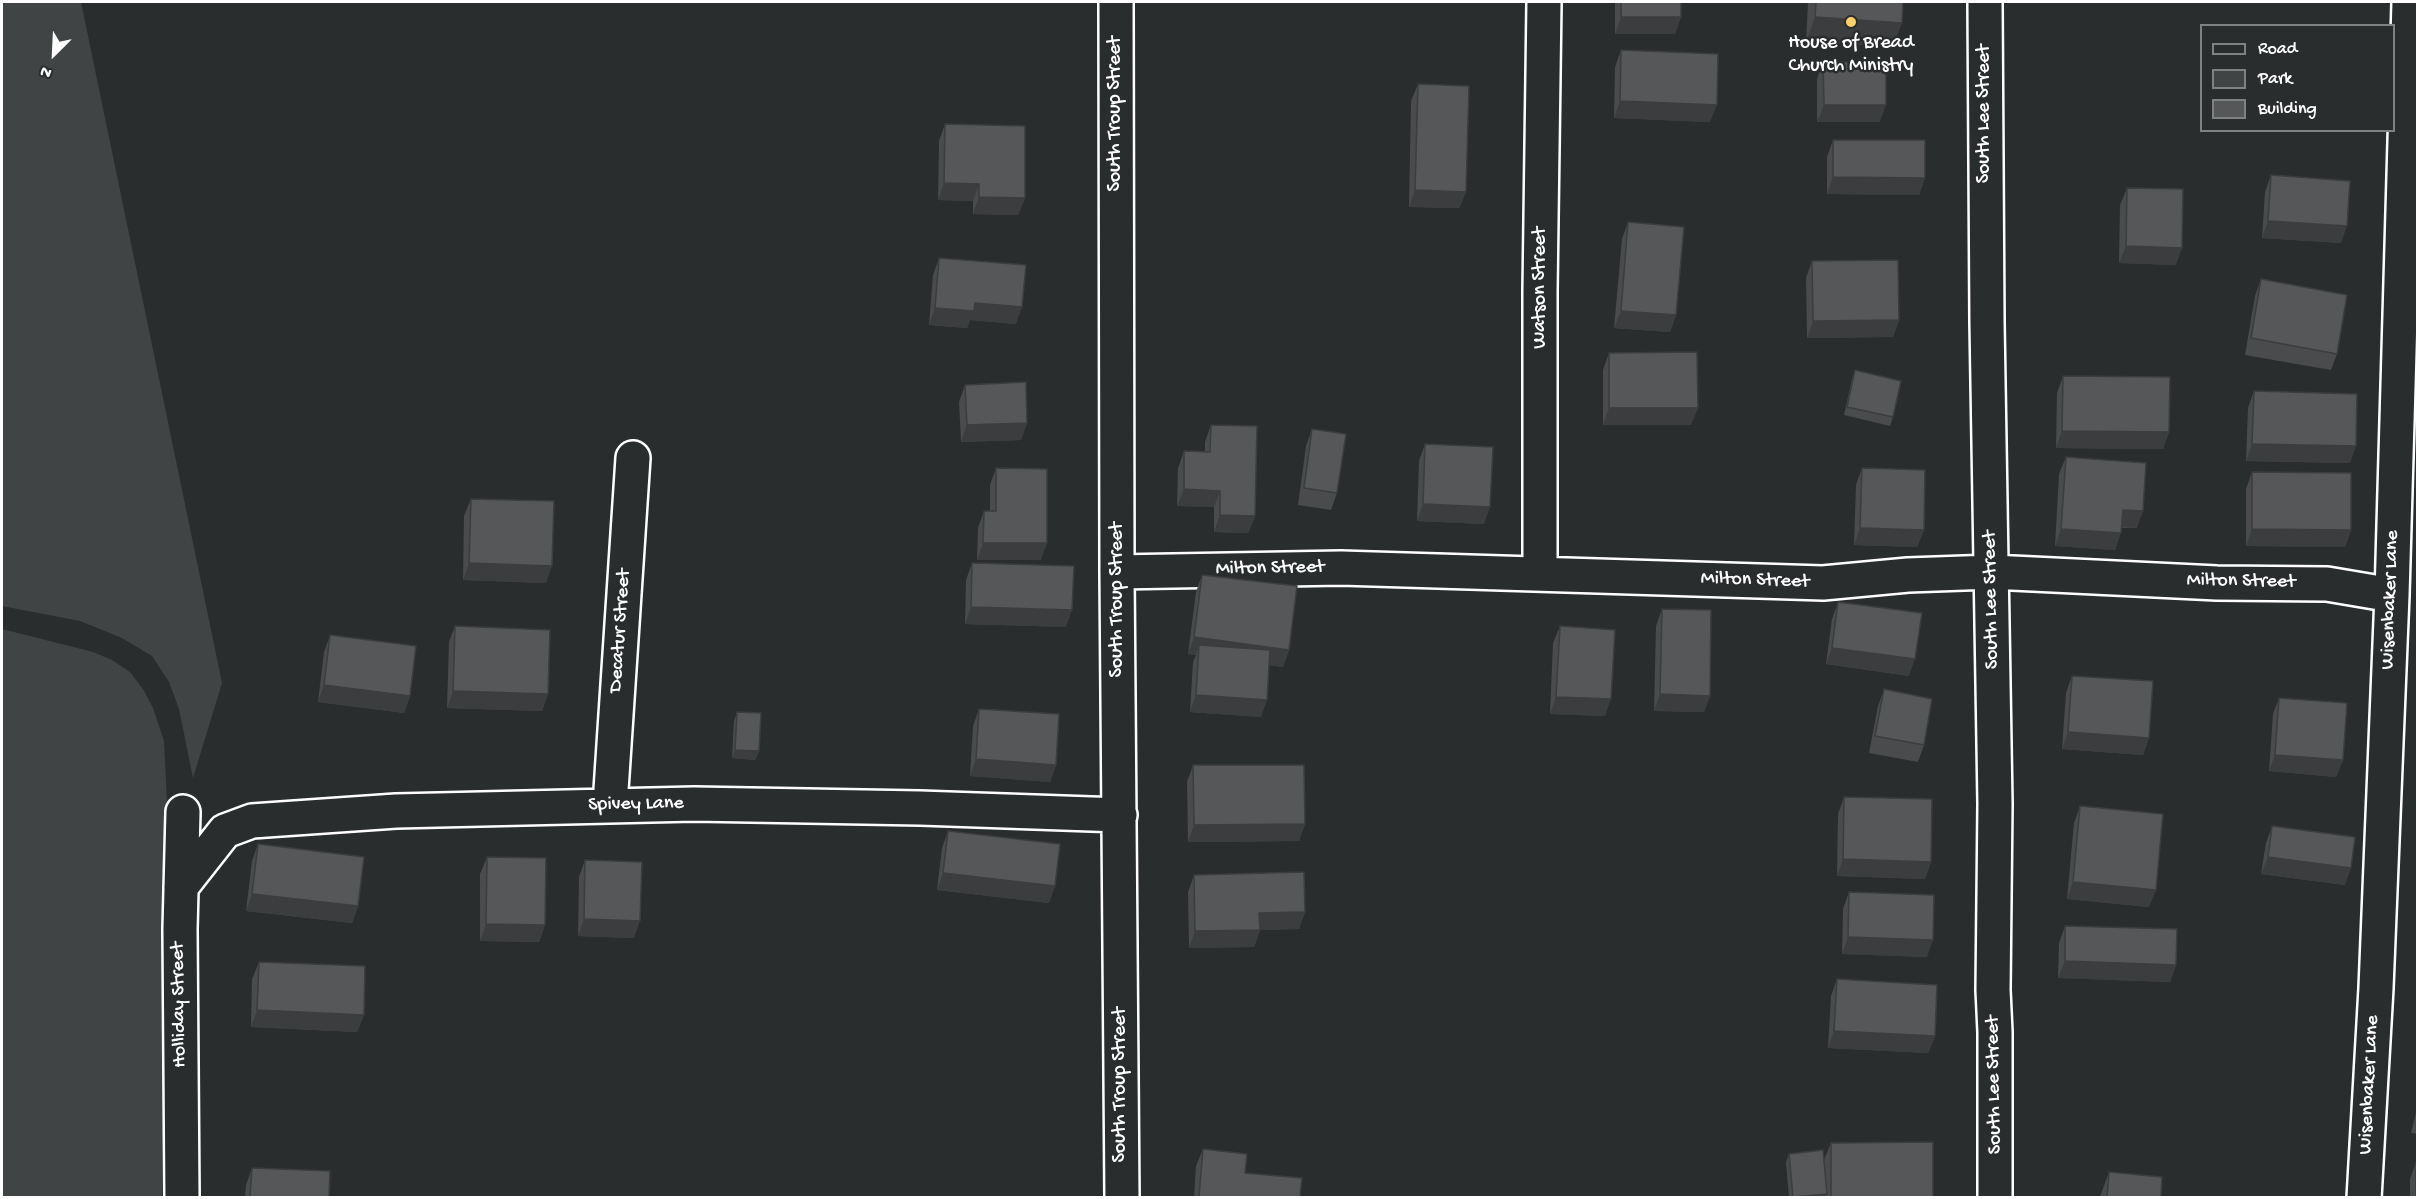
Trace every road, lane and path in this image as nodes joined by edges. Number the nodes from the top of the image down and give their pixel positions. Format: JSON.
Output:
{"nodes":[{"id":1,"x":1116,"y":2,"type":"edge"},
{"id":2,"x":1544,"y":2,"type":"edge"},
{"id":3,"x":1985,"y":2,"type":"edge"},
{"id":4,"x":2409,"y":2,"type":"edge"},
{"id":5,"x":633,"y":458,"type":"dead end"},
{"id":6,"x":1117,"y":572,"type":"junction"},
{"id":7,"x":1992,"y":572,"type":"junction"},
{"id":8,"x":1540,"y":574,"type":"junction"},
{"id":9,"x":2392,"y":596,"type":"junction"},
{"id":10,"x":610,"y":805,"type":"junction"},
{"id":11,"x":183,"y":812,"type":"dead end"},
{"id":12,"x":1119,"y":816,"type":"junction"},
{"id":13,"x":181,"y":887,"type":"junction"},
{"id":14,"x":182,"y":1197,"type":"edge"},
{"id":15,"x":1122,"y":1197,"type":"edge"},
{"id":16,"x":1995,"y":1197,"type":"edge"},
{"id":17,"x":2364,"y":1197,"type":"edge"}],
"edges":[{"from":1,"to":6,"type":"street","name":"South Troup Street"},
{"from":2,"to":8,"type":"street","name":"Watson Street"},
{"from":3,"to":7,"type":"street","name":"South Lee Street"},
{"from":4,"to":9,"type":"street","name":"Wisenbaker Lane"},
{"from":5,"to":10,"type":"street","name":"Decatur Street"},
{"from":6,"to":8,"type":"street","name":"Milton Street"},
{"from":6,"to":12,"type":"street","name":"South Troup Street"},
{"from":7,"to":8,"type":"street","name":"Milton Street"},
{"from":7,"to":9,"type":"street","name":"Milton Street"},
{"from":7,"to":16,"type":"street","name":"South Lee Street"},
{"from":9,"to":17,"type":"street","name":"Wisenbaker Lane"},
{"from":10,"to":12,"type":"street","name":"Spivey Lane"},
{"from":10,"to":13,"type":"street","name":"Spivey Lane"},
{"from":11,"to":13,"type":"street","name":"Holliday Street"},
{"from":12,"to":15,"type":"street","name":"South Troup Street"},
{"from":13,"to":14,"type":"street","name":"Holliday Street"}]}
